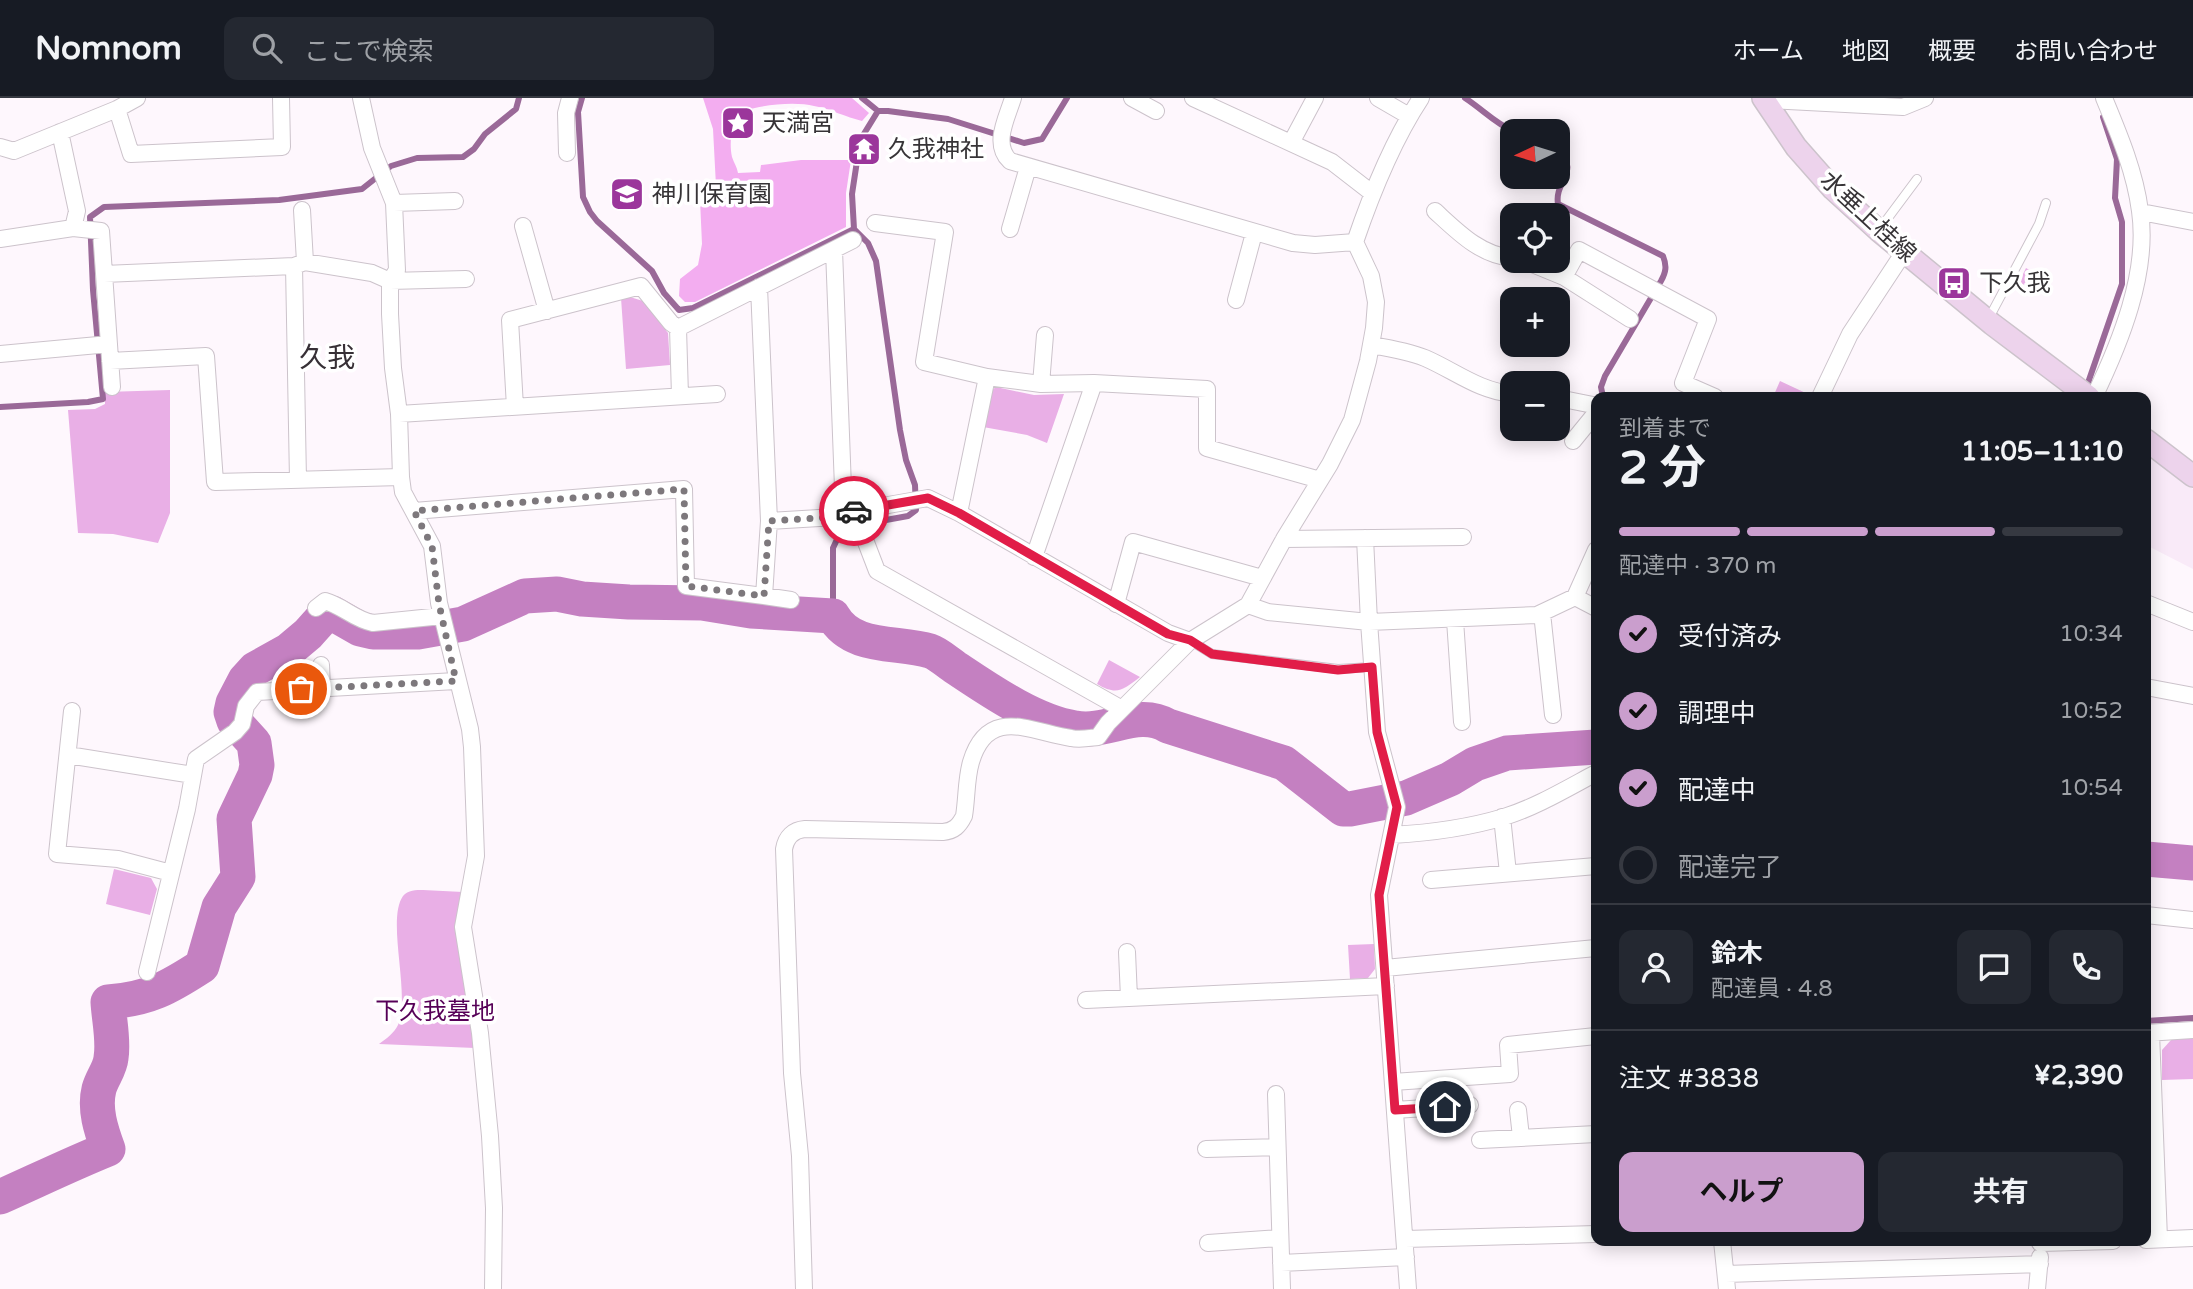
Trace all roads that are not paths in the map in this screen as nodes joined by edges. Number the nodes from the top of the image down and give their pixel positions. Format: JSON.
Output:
{"nodes":[{"id":1,"x":137,"y":98,"type":"edge"},
{"id":2,"x":281,"y":98,"type":"edge"},
{"id":3,"x":361,"y":98,"type":"edge"},
{"id":4,"x":570,"y":98,"type":"edge"},
{"id":5,"x":1013,"y":98,"type":"edge"},
{"id":6,"x":1132,"y":98,"type":"edge"},
{"id":7,"x":1193,"y":98,"type":"edge"},
{"id":8,"x":1315,"y":98,"type":"edge"},
{"id":9,"x":1378,"y":98,"type":"edge"},
{"id":10,"x":1421,"y":98,"type":"edge"},
{"id":11,"x":1925,"y":98,"type":"edge"},
{"id":12,"x":2104,"y":98,"type":"edge"},
{"id":13,"x":1764,"y":99,"type":"edge"},
{"id":14,"x":108,"y":107,"type":"edge"},
{"id":15,"x":1156,"y":111,"type":"dead end"},
{"id":16,"x":1409,"y":116,"type":"junction"},
{"id":17,"x":60,"y":132,"type":"junction"},
{"id":18,"x":1290,"y":143,"type":"junction"},
{"id":19,"x":0,"y":147,"type":"edge"},
{"id":20,"x":567,"y":153,"type":"dead end"},
{"id":21,"x":1028,"y":167,"type":"junction"},
{"id":22,"x":1917,"y":179,"type":"dead end"},
{"id":23,"x":1372,"y":192,"type":"junction"},
{"id":24,"x":455,"y":201,"type":"dead end"},
{"id":25,"x":394,"y":203,"type":"junction"},
{"id":26,"x":2046,"y":203,"type":"dead end"},
{"id":27,"x":302,"y":210,"type":"dead end"},
{"id":28,"x":1436,"y":211,"type":"dead end"},
{"id":29,"x":2141,"y":212,"type":"junction"},
{"id":30,"x":2193,"y":222,"type":"edge"},
{"id":31,"x":875,"y":223,"type":"dead end"},
{"id":32,"x":523,"y":226,"type":"dead end"},
{"id":33,"x":84,"y":229,"type":"junction"},
{"id":34,"x":1010,"y":229,"type":"dead end"},
{"id":35,"x":1879,"y":231,"type":"junction"},
{"id":36,"x":1254,"y":233,"type":"junction"},
{"id":37,"x":0,"y":239,"type":"edge"},
{"id":38,"x":853,"y":240,"type":"dead end"},
{"id":39,"x":1355,"y":242,"type":"junction"},
{"id":40,"x":834,"y":250,"type":"junction"},
{"id":41,"x":1904,"y":252,"type":"junction"},
{"id":42,"x":1500,"y":255,"type":"edge"},
{"id":43,"x":300,"y":264,"type":"junction"},
{"id":44,"x":1554,"y":273,"type":"edge"},
{"id":45,"x":104,"y":274,"type":"junction"},
{"id":46,"x":1564,"y":277,"type":"junction"},
{"id":47,"x":466,"y":279,"type":"dead end"},
{"id":48,"x":390,"y":281,"type":"junction"},
{"id":49,"x":759,"y":287,"type":"junction"},
{"id":50,"x":1236,"y":300,"type":"dead end"},
{"id":51,"x":547,"y":310,"type":"junction"},
{"id":52,"x":1630,"y":319,"type":"dead end"},
{"id":53,"x":1988,"y":321,"type":"junction"},
{"id":54,"x":678,"y":328,"type":"junction"},
{"id":55,"x":1045,"y":335,"type":"dead end"},
{"id":56,"x":101,"y":344,"type":"junction"},
{"id":57,"x":1371,"y":345,"type":"junction"},
{"id":58,"x":0,"y":354,"type":"edge"},
{"id":59,"x":110,"y":361,"type":"junction"},
{"id":60,"x":987,"y":377,"type":"junction"},
{"id":61,"x":1094,"y":383,"type":"junction"},
{"id":62,"x":1041,"y":384,"type":"junction"},
{"id":63,"x":112,"y":387,"type":"dead end"},
{"id":64,"x":1500,"y":392,"type":"edge"},
{"id":65,"x":1703,"y":392,"type":"edge"},
{"id":66,"x":1822,"y":392,"type":"edge"},
{"id":67,"x":2084,"y":392,"type":"edge"},
{"id":68,"x":2091,"y":392,"type":"edge"},
{"id":69,"x":717,"y":394,"type":"dead end"},
{"id":70,"x":680,"y":396,"type":"junction"},
{"id":71,"x":1570,"y":401,"type":"edge"},
{"id":72,"x":1591,"y":406,"type":"edge"},
{"id":73,"x":515,"y":407,"type":"junction"},
{"id":74,"x":1591,"y":410,"type":"edge"},
{"id":75,"x":399,"y":414,"type":"junction"},
{"id":76,"x":1573,"y":441,"type":"dead end"},
{"id":77,"x":2151,"y":444,"type":"edge"},
{"id":78,"x":2193,"y":476,"type":"edge"},
{"id":79,"x":401,"y":477,"type":"junction"},
{"id":80,"x":298,"y":480,"type":"junction"},
{"id":81,"x":1320,"y":480,"type":"junction"},
{"id":82,"x":414,"y":511,"type":"junction"},
{"id":83,"x":959,"y":513,"type":"junction"},
{"id":84,"x":854,"y":519,"type":"junction"},
{"id":85,"x":769,"y":521,"type":"junction"},
{"id":86,"x":1463,"y":537,"type":"dead end"},
{"id":87,"x":1365,"y":538,"type":"junction"},
{"id":88,"x":1284,"y":539,"type":"junction"},
{"id":89,"x":1034,"y":557,"type":"junction"},
{"id":90,"x":1591,"y":561,"type":"edge"},
{"id":91,"x":1262,"y":578,"type":"junction"},
{"id":92,"x":764,"y":596,"type":"junction"},
{"id":93,"x":1575,"y":597,"type":"junction"},
{"id":94,"x":791,"y":600,"type":"dead end"},
{"id":95,"x":1116,"y":604,"type":"junction"},
{"id":96,"x":1248,"y":605,"type":"junction"},
{"id":97,"x":1591,"y":605,"type":"edge"},
{"id":98,"x":2151,"y":605,"type":"edge"},
{"id":99,"x":316,"y":608,"type":"dead end"},
{"id":100,"x":1542,"y":613,"type":"junction"},
{"id":101,"x":1455,"y":620,"type":"junction"},
{"id":102,"x":1369,"y":622,"type":"junction"},
{"id":103,"x":2193,"y":622,"type":"edge"},
{"id":104,"x":444,"y":624,"type":"junction"},
{"id":105,"x":1190,"y":640,"type":"junction"},
{"id":106,"x":321,"y":666,"type":"dead end"},
{"id":107,"x":1372,"y":667,"type":"junction"},
{"id":108,"x":456,"y":681,"type":"junction"},
{"id":109,"x":322,"y":688,"type":"junction"},
{"id":110,"x":2151,"y":688,"type":"edge"},
{"id":111,"x":2193,"y":696,"type":"edge"},
{"id":112,"x":1122,"y":709,"type":"junction"},
{"id":113,"x":72,"y":711,"type":"dead end"},
{"id":114,"x":1553,"y":715,"type":"dead end"},
{"id":115,"x":1462,"y":722,"type":"dead end"},
{"id":116,"x":68,"y":755,"type":"junction"},
{"id":117,"x":193,"y":775,"type":"junction"},
{"id":118,"x":1591,"y":776,"type":"edge"},
{"id":119,"x":1502,"y":817,"type":"junction"},
{"id":120,"x":1392,"y":835,"type":"junction"},
{"id":121,"x":1591,"y":866,"type":"edge"},
{"id":122,"x":171,"y":873,"type":"junction"},
{"id":123,"x":1508,"y":873,"type":"junction"},
{"id":124,"x":1431,"y":880,"type":"dead end"},
{"id":125,"x":2151,"y":916,"type":"edge"},
{"id":126,"x":2193,"y":920,"type":"edge"},
{"id":127,"x":1591,"y":948,"type":"edge"},
{"id":128,"x":1127,"y":952,"type":"dead end"},
{"id":129,"x":1385,"y":968,"type":"junction"},
{"id":130,"x":147,"y":972,"type":"dead end"},
{"id":131,"x":1386,"y":986,"type":"junction"},
{"id":132,"x":1129,"y":998,"type":"junction"},
{"id":133,"x":1086,"y":1000,"type":"dead end"},
{"id":134,"x":2193,"y":1030,"type":"edge"},
{"id":135,"x":2151,"y":1033,"type":"edge"},
{"id":136,"x":1591,"y":1037,"type":"edge"},
{"id":137,"x":1393,"y":1082,"type":"junction"},
{"id":138,"x":1276,"y":1094,"type":"dead end"},
{"id":139,"x":1470,"y":1105,"type":"dead end"},
{"id":140,"x":1395,"y":1110,"type":"junction"},
{"id":141,"x":1518,"y":1110,"type":"dead end"},
{"id":142,"x":1591,"y":1134,"type":"edge"},
{"id":143,"x":1521,"y":1138,"type":"junction"},
{"id":144,"x":1480,"y":1140,"type":"dead end"},
{"id":145,"x":1277,"y":1147,"type":"junction"},
{"id":146,"x":1206,"y":1149,"type":"dead end"},
{"id":147,"x":2151,"y":1188,"type":"edge"},
{"id":148,"x":1591,"y":1234,"type":"edge"},
{"id":149,"x":1280,"y":1238,"type":"junction"},
{"id":150,"x":2193,"y":1238,"type":"edge"},
{"id":151,"x":1405,"y":1239,"type":"junction"},
{"id":152,"x":2152,"y":1239,"type":"edge"},
{"id":153,"x":1208,"y":1243,"type":"dead end"},
{"id":154,"x":1724,"y":1246,"type":"edge"},
{"id":155,"x":2040,"y":1246,"type":"edge"},
{"id":156,"x":1406,"y":1256,"type":"junction"},
{"id":157,"x":1281,"y":1263,"type":"junction"},
{"id":158,"x":2040,"y":1264,"type":"junction"},
{"id":159,"x":1727,"y":1281,"type":"edge"},
{"id":160,"x":493,"y":1289,"type":"edge"},
{"id":161,"x":804,"y":1289,"type":"edge"},
{"id":162,"x":1282,"y":1289,"type":"edge"},
{"id":163,"x":1408,"y":1289,"type":"edge"},
{"id":164,"x":2037,"y":1289,"type":"edge"}],
"edges":[{"from":1,"to":14,"type":"street"},
{"from":2,"to":14,"type":"street"},
{"from":3,"to":25,"type":"street"},
{"from":4,"to":20,"type":"street"},
{"from":5,"to":21,"type":"street"},
{"from":6,"to":15,"type":"street"},
{"from":7,"to":18,"type":"street"},
{"from":8,"to":18,"type":"street"},
{"from":9,"to":16,"type":"street"},
{"from":10,"to":16,"type":"street"},
{"from":11,"to":13,"type":"street"},
{"from":12,"to":29,"type":"street"},
{"from":13,"to":35,"type":"main road","name":"水垂上桂線"},
{"from":14,"to":17,"type":"street"},
{"from":16,"to":23,"type":"street"},
{"from":17,"to":19,"type":"street"},
{"from":17,"to":33,"type":"street"},
{"from":18,"to":23,"type":"street"},
{"from":21,"to":34,"type":"street"},
{"from":21,"to":36,"type":"street"},
{"from":22,"to":35,"type":"lane"},
{"from":23,"to":39,"type":"street"},
{"from":24,"to":25,"type":"street"},
{"from":25,"to":48,"type":"street"},
{"from":26,"to":53,"type":"lane"},
{"from":27,"to":43,"type":"street"},
{"from":28,"to":42,"type":"street"},
{"from":29,"to":30,"type":"street"},
{"from":29,"to":68,"type":"street"},
{"from":31,"to":60,"type":"street"},
{"from":32,"to":51,"type":"street"},
{"from":33,"to":37,"type":"street"},
{"from":33,"to":45,"type":"street"},
{"from":35,"to":41,"type":"main road","name":"水垂上桂線"},
{"from":36,"to":39,"type":"street"},
{"from":36,"to":50,"type":"street"},
{"from":38,"to":40,"type":"street"},
{"from":39,"to":57,"type":"street"},
{"from":40,"to":49,"type":"street"},
{"from":40,"to":84,"type":"street"},
{"from":41,"to":53,"type":"main road","name":"水垂上桂線"},
{"from":41,"to":66,"type":"street"},
{"from":43,"to":45,"type":"street"},
{"from":43,"to":48,"type":"street"},
{"from":43,"to":80,"type":"street"},
{"from":44,"to":46,"type":"street"},
{"from":45,"to":56,"type":"street"},
{"from":46,"to":52,"type":"street"},
{"from":46,"to":65,"type":"street"},
{"from":47,"to":48,"type":"street"},
{"from":48,"to":75,"type":"street"},
{"from":49,"to":54,"type":"street"},
{"from":49,"to":85,"type":"street"},
{"from":51,"to":54,"type":"street"},
{"from":51,"to":73,"type":"street"},
{"from":53,"to":67,"type":"main road","name":"水垂上桂線"},
{"from":54,"to":70,"type":"street"},
{"from":55,"to":62,"type":"street"},
{"from":56,"to":58,"type":"street"},
{"from":56,"to":59,"type":"street"},
{"from":57,"to":64,"type":"street"},
{"from":57,"to":81,"type":"street"},
{"from":59,"to":63,"type":"street"},
{"from":59,"to":80,"type":"street"},
{"from":60,"to":62,"type":"street"},
{"from":60,"to":83,"type":"street"},
{"from":61,"to":62,"type":"street"},
{"from":61,"to":81,"type":"street"},
{"from":61,"to":89,"type":"street"},
{"from":69,"to":70,"type":"street"},
{"from":70,"to":73,"type":"street"},
{"from":71,"to":72,"type":"street"},
{"from":73,"to":75,"type":"street"},
{"from":74,"to":76,"type":"street"},
{"from":75,"to":79,"type":"street"},
{"from":77,"to":78,"type":"main road"},
{"from":79,"to":80,"type":"street"},
{"from":79,"to":82,"type":"street"},
{"from":81,"to":88,"type":"street"},
{"from":82,"to":92,"type":"street"},
{"from":82,"to":104,"type":"street"},
{"from":83,"to":84,"type":"street"},
{"from":83,"to":89,"type":"street"},
{"from":84,"to":85,"type":"street"},
{"from":84,"to":112,"type":"street"},
{"from":85,"to":92,"type":"street"},
{"from":86,"to":87,"type":"street"},
{"from":87,"to":88,"type":"street"},
{"from":87,"to":102,"type":"street"},
{"from":88,"to":91,"type":"street"},
{"from":89,"to":95,"type":"street"},
{"from":90,"to":93,"type":"street"},
{"from":91,"to":95,"type":"street"},
{"from":91,"to":96,"type":"street"},
{"from":92,"to":94,"type":"street"},
{"from":93,"to":97,"type":"street"},
{"from":93,"to":100,"type":"street"},
{"from":95,"to":105,"type":"street"},
{"from":96,"to":102,"type":"street"},
{"from":96,"to":105,"type":"street"},
{"from":98,"to":103,"type":"street"},
{"from":99,"to":104,"type":"street"},
{"from":100,"to":101,"type":"street"},
{"from":100,"to":114,"type":"street"},
{"from":101,"to":102,"type":"street"},
{"from":101,"to":115,"type":"street"},
{"from":102,"to":107,"type":"street"},
{"from":104,"to":108,"type":"street"},
{"from":105,"to":107,"type":"lane"},
{"from":105,"to":112,"type":"street"},
{"from":106,"to":109,"type":"street"},
{"from":107,"to":120,"type":"street"},
{"from":108,"to":109,"type":"street"},
{"from":108,"to":160,"type":"street"},
{"from":109,"to":117,"type":"street"},
{"from":110,"to":111,"type":"street"},
{"from":112,"to":161,"type":"street"},
{"from":113,"to":116,"type":"street"},
{"from":116,"to":117,"type":"street"},
{"from":116,"to":122,"type":"street"},
{"from":117,"to":122,"type":"street"},
{"from":118,"to":119,"type":"street"},
{"from":119,"to":120,"type":"street"},
{"from":119,"to":123,"type":"street"},
{"from":120,"to":129,"type":"street"},
{"from":121,"to":123,"type":"street"},
{"from":122,"to":130,"type":"street"},
{"from":123,"to":124,"type":"street"},
{"from":125,"to":126,"type":"street"},
{"from":127,"to":129,"type":"street"},
{"from":128,"to":132,"type":"street"},
{"from":129,"to":131,"type":"street"},
{"from":131,"to":132,"type":"street"},
{"from":131,"to":137,"type":"street"},
{"from":132,"to":133,"type":"street"},
{"from":134,"to":135,"type":"street"},
{"from":136,"to":137,"type":"street"},
{"from":137,"to":140,"type":"street"},
{"from":138,"to":145,"type":"street"},
{"from":139,"to":140,"type":"street"},
{"from":140,"to":151,"type":"street"},
{"from":141,"to":143,"type":"street"},
{"from":142,"to":143,"type":"street"},
{"from":143,"to":144,"type":"street"},
{"from":145,"to":146,"type":"street"},
{"from":145,"to":149,"type":"street"},
{"from":147,"to":152,"type":"street"},
{"from":148,"to":151,"type":"street"},
{"from":149,"to":153,"type":"street"},
{"from":149,"to":157,"type":"street"},
{"from":150,"to":152,"type":"street"},
{"from":151,"to":156,"type":"street"},
{"from":154,"to":159,"type":"street"},
{"from":155,"to":158,"type":"street"},
{"from":156,"to":157,"type":"street"},
{"from":156,"to":163,"type":"street"},
{"from":157,"to":162,"type":"street"},
{"from":158,"to":159,"type":"street"},
{"from":158,"to":164,"type":"street"}]}
